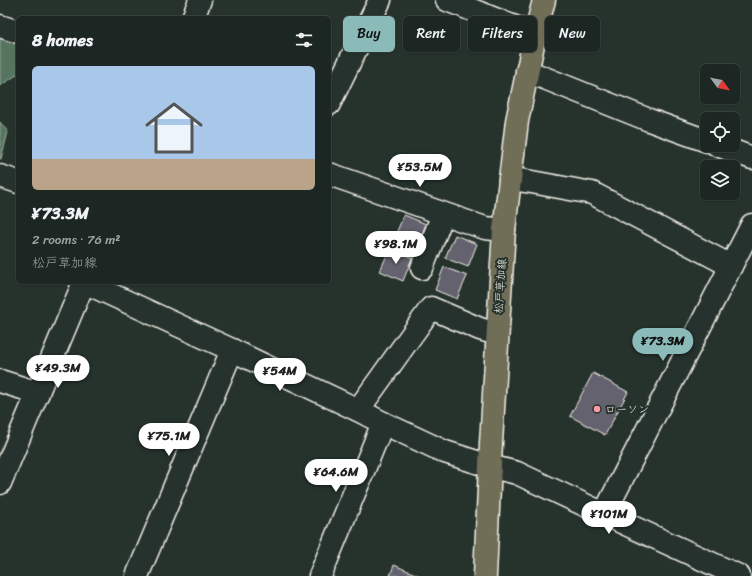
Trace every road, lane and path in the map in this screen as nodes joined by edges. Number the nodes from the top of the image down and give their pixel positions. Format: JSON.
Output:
{"nodes":[{"id":1,"x":200,"y":0,"type":"edge"},
{"id":2,"x":380,"y":0,"type":"edge"},
{"id":3,"x":447,"y":0,"type":"edge"},
{"id":4,"x":544,"y":0,"type":"edge"},
{"id":5,"x":194,"y":16,"type":"edge"},
{"id":6,"x":487,"y":16,"type":"edge"},
{"id":7,"x":0,"y":26,"type":"edge"},
{"id":8,"x":537,"y":27,"type":"edge"},
{"id":9,"x":16,"y":31,"type":"edge"},
{"id":10,"x":531,"y":52,"type":"edge"},
{"id":11,"x":527,"y":71,"type":"junction"},
{"id":12,"x":331,"y":100,"type":"edge"},
{"id":13,"x":700,"y":138,"type":"edge"},
{"id":14,"x":736,"y":152,"type":"edge"},
{"id":15,"x":752,"y":158,"type":"edge"},
{"id":16,"x":331,"y":175,"type":"edge"},
{"id":17,"x":0,"y":176,"type":"edge"},
{"id":18,"x":510,"y":179,"type":"junction"},
{"id":19,"x":16,"y":181,"type":"edge"},
{"id":20,"x":443,"y":214,"type":"junction"},
{"id":21,"x":752,"y":225,"type":"edge"},
{"id":22,"x":504,"y":230,"type":"junction"},
{"id":23,"x":731,"y":266,"type":"junction"},
{"id":24,"x":422,"y":268,"type":"dead end"},
{"id":25,"x":83,"y":284,"type":"edge"},
{"id":26,"x":88,"y":284,"type":"edge"},
{"id":27,"x":497,"y":334,"type":"junction"},
{"id":28,"x":232,"y":350,"type":"junction"},
{"id":29,"x":0,"y":381,"type":"edge"},
{"id":30,"x":38,"y":393,"type":"junction"},
{"id":31,"x":358,"y":410,"type":"junction"},
{"id":32,"x":383,"y":423,"type":"junction"},
{"id":33,"x":490,"y":466,"type":"junction"},
{"id":34,"x":0,"y":483,"type":"edge"},
{"id":35,"x":604,"y":514,"type":"junction"},
{"id":36,"x":137,"y":576,"type":"edge"},
{"id":37,"x":320,"y":576,"type":"edge"},
{"id":38,"x":485,"y":576,"type":"edge"},
{"id":39,"x":739,"y":576,"type":"edge"}],
"edges":[{"from":1,"to":5,"type":"street"},
{"from":2,"to":12,"type":"street"},
{"from":3,"to":6,"type":"street"},
{"from":4,"to":8,"type":"main road","name":"松戸草加線"},
{"from":7,"to":9,"type":"street"},
{"from":10,"to":11,"type":"main road","name":"松戸草加線"},
{"from":11,"to":13,"type":"street"},
{"from":11,"to":18,"type":"main road","name":"松戸草加線"},
{"from":14,"to":15,"type":"street"},
{"from":16,"to":20,"type":"street"},
{"from":17,"to":19,"type":"street"},
{"from":18,"to":22,"type":"main road","name":"松戸草加線"},
{"from":18,"to":23,"type":"street"},
{"from":20,"to":22,"type":"street"},
{"from":20,"to":24,"type":"street"},
{"from":21,"to":23,"type":"street"},
{"from":22,"to":27,"type":"main road","name":"松戸草加線"},
{"from":23,"to":35,"type":"street"},
{"from":25,"to":30,"type":"street"},
{"from":26,"to":28,"type":"street"},
{"from":27,"to":31,"type":"street"},
{"from":27,"to":33,"type":"main road","name":"松戸草加線"},
{"from":28,"to":31,"type":"street"},
{"from":28,"to":36,"type":"street"},
{"from":29,"to":30,"type":"street"},
{"from":30,"to":34,"type":"street"},
{"from":31,"to":32,"type":"street"},
{"from":32,"to":33,"type":"street"},
{"from":32,"to":37,"type":"street"},
{"from":33,"to":35,"type":"street"},
{"from":33,"to":38,"type":"main road","name":"松戸草加線"},
{"from":35,"to":39,"type":"street"}]}
